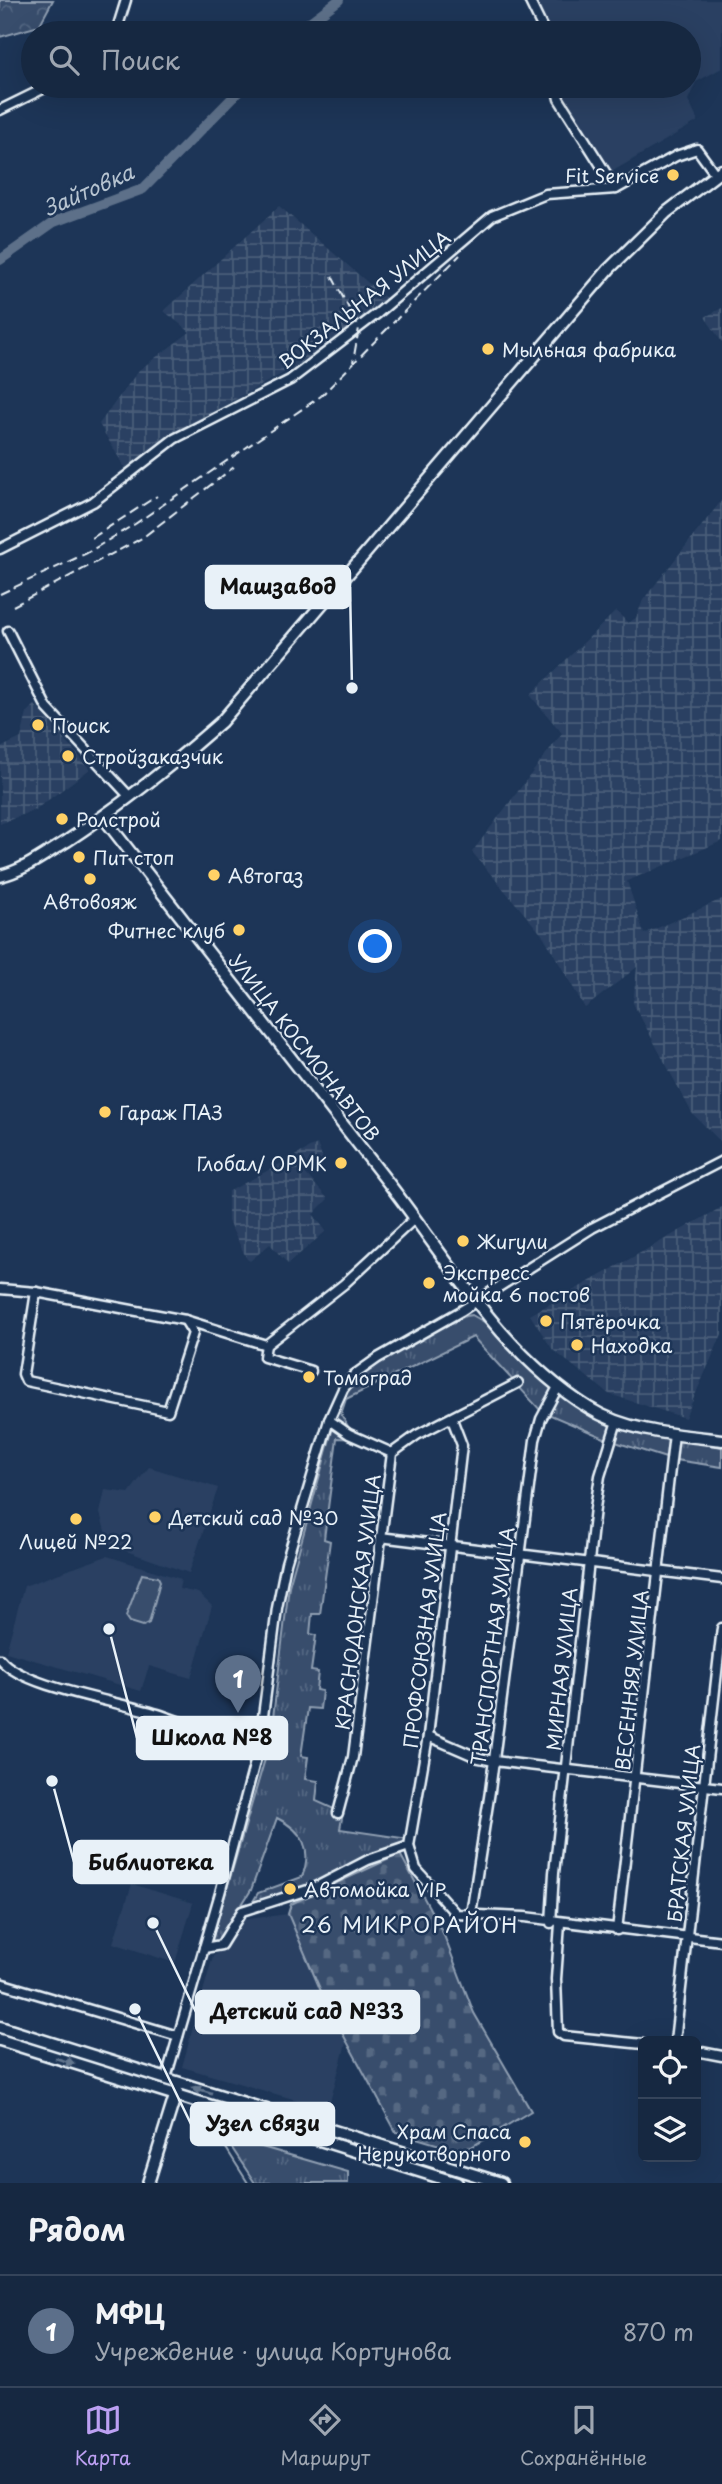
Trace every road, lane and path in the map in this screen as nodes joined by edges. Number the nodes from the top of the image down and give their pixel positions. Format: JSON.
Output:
{"nodes":[{"id":1,"x":126,"y":0,"type":"edge"},
{"id":2,"x":528,"y":0,"type":"edge"},
{"id":3,"x":119,"y":21,"type":"edge"},
{"id":4,"x":539,"y":21,"type":"edge"},
{"id":5,"x":24,"y":98,"type":"edge"},
{"id":6,"x":559,"y":98,"type":"edge"},
{"id":7,"x":0,"y":110,"type":"edge"},
{"id":8,"x":719,"y":172,"type":"edge"},
{"id":9,"x":616,"y":189,"type":"junction"},
{"id":10,"x":0,"y":549,"type":"edge"},
{"id":11,"x":8,"y":631,"type":"dead end"},
{"id":12,"x":130,"y":797,"type":"junction"},
{"id":13,"x":103,"y":817,"type":"junction"},
{"id":14,"x":0,"y":876,"type":"edge"},
{"id":15,"x":722,"y":1161,"type":"edge"},
{"id":16,"x":415,"y":1218,"type":"junction"},
{"id":17,"x":0,"y":1289,"type":"edge"},
{"id":18,"x":36,"y":1292,"type":"junction"},
{"id":19,"x":474,"y":1301,"type":"junction"},
{"id":20,"x":185,"y":1320,"type":"junction"},
{"id":21,"x":266,"y":1345,"type":"junction"},
{"id":22,"x":311,"y":1371,"type":"dead end"},
{"id":23,"x":518,"y":1383,"type":"dead end"},
{"id":24,"x":558,"y":1387,"type":"junction"},
{"id":25,"x":452,"y":1419,"type":"junction"},
{"id":26,"x":329,"y":1420,"type":"junction"},
{"id":27,"x":617,"y":1421,"type":"junction"},
{"id":28,"x":674,"y":1434,"type":"junction"},
{"id":29,"x":722,"y":1440,"type":"edge"},
{"id":30,"x":392,"y":1453,"type":"junction"},
{"id":31,"x":380,"y":1537,"type":"junction"},
{"id":32,"x":450,"y":1546,"type":"junction"},
{"id":33,"x":519,"y":1554,"type":"junction"},
{"id":34,"x":588,"y":1563,"type":"junction"},
{"id":35,"x":658,"y":1572,"type":"junction"},
{"id":36,"x":722,"y":1579,"type":"edge"},
{"id":37,"x":722,"y":1628,"type":"edge"},
{"id":38,"x":0,"y":1658,"type":"edge"},
{"id":39,"x":428,"y":1736,"type":"junction"},
{"id":40,"x":259,"y":1747,"type":"junction"},
{"id":41,"x":494,"y":1761,"type":"junction"},
{"id":42,"x":566,"y":1769,"type":"junction"},
{"id":43,"x":636,"y":1777,"type":"junction"},
{"id":44,"x":704,"y":1786,"type":"junction"},
{"id":45,"x":722,"y":1788,"type":"edge"},
{"id":46,"x":338,"y":1813,"type":"dead end"},
{"id":47,"x":409,"y":1846,"type":"junction"},
{"id":48,"x":471,"y":1914,"type":"junction"},
{"id":49,"x":556,"y":1923,"type":"junction"},
{"id":50,"x":617,"y":1930,"type":"junction"},
{"id":51,"x":687,"y":1936,"type":"junction"},
{"id":52,"x":722,"y":1941,"type":"edge"},
{"id":53,"x":204,"y":1948,"type":"junction"},
{"id":54,"x":0,"y":1983,"type":"edge"},
{"id":55,"x":0,"y":2027,"type":"edge"},
{"id":56,"x":178,"y":2036,"type":"junction"},
{"id":57,"x":676,"y":2036,"type":"edge"},
{"id":58,"x":0,"y":2040,"type":"edge"},
{"id":59,"x":638,"y":2043,"type":"edge"},
{"id":60,"x":701,"y":2052,"type":"edge"},
{"id":61,"x":722,"y":2056,"type":"edge"},
{"id":62,"x":166,"y":2078,"type":"junction"},
{"id":63,"x":179,"y":2082,"type":"junction"},
{"id":64,"x":162,"y":2091,"type":"junction"},
{"id":65,"x":175,"y":2095,"type":"junction"},
{"id":66,"x":148,"y":2183,"type":"edge"},
{"id":67,"x":457,"y":2183,"type":"edge"},
{"id":68,"x":501,"y":2183,"type":"edge"}],
"edges":[{"from":1,"to":3,"type":"street"},
{"from":2,"to":4,"type":"street"},
{"from":5,"to":7,"type":"street"},
{"from":6,"to":9,"type":"street"},
{"from":8,"to":9,"type":"street","name":"ВОКЗАЛЬНАЯ УЛИЦА"},
{"from":8,"to":12,"type":"main road"},
{"from":9,"to":10,"type":"street","name":"ВОКЗАЛЬНАЯ УЛИЦА"},
{"from":11,"to":12,"type":"street"},
{"from":12,"to":13,"type":"main road"},
{"from":13,"to":14,"type":"main road"},
{"from":13,"to":16,"type":"main road","name":"УЛИЦА КОСМОНАВТОВ"},
{"from":15,"to":19,"type":"street"},
{"from":16,"to":19,"type":"main road","name":"УЛИЦА КОСМОНАВТОВ"},
{"from":16,"to":21,"type":"street"},
{"from":17,"to":18,"type":"street"},
{"from":18,"to":20,"type":"street"},
{"from":18,"to":20,"type":"street"},
{"from":19,"to":24,"type":"main road","name":"УЛИЦА КОСМОНАВТОВ"},
{"from":19,"to":26,"type":"street"},
{"from":20,"to":21,"type":"street"},
{"from":21,"to":22,"type":"street"},
{"from":23,"to":25,"type":"street","name":"КРАСНОДОНСКАЯ УЛИЦА"},
{"from":24,"to":27,"type":"main road","name":"УЛИЦА КОСМОНАВТОВ"},
{"from":24,"to":33,"type":"street","name":"ТРАНСПОРТНАЯ УЛИЦА"},
{"from":25,"to":30,"type":"street","name":"КРАСНОДОНСКАЯ УЛИЦА"},
{"from":25,"to":32,"type":"street","name":"ПРОФСОЮЗНАЯ УЛИЦА"},
{"from":26,"to":30,"type":"street"},
{"from":26,"to":40,"type":"street"},
{"from":27,"to":28,"type":"main road","name":"УЛИЦА КОСМОНАВТОВ"},
{"from":27,"to":34,"type":"street","name":"МИРНАЯ УЛИЦА"},
{"from":28,"to":29,"type":"main road","name":"УЛИЦА КОСМОНАВТОВ"},
{"from":28,"to":35,"type":"street","name":"ВЕСЕННЯЯ УЛИЦА"},
{"from":30,"to":31,"type":"street","name":"КРАСНОДОНСКАЯ УЛИЦА"},
{"from":31,"to":32,"type":"street"},
{"from":31,"to":46,"type":"street","name":"КРАСНОДОНСКАЯ УЛИЦА"},
{"from":32,"to":33,"type":"street"},
{"from":32,"to":39,"type":"street","name":"ПРОФСОЮЗНАЯ УЛИЦА"},
{"from":33,"to":34,"type":"street"},
{"from":33,"to":41,"type":"street","name":"ТРАНСПОРТНАЯ УЛИЦА"},
{"from":34,"to":35,"type":"street"},
{"from":34,"to":42,"type":"street","name":"МИРНАЯ УЛИЦА"},
{"from":35,"to":36,"type":"street"},
{"from":35,"to":43,"type":"street","name":"ВЕСЕННЯЯ УЛИЦА"},
{"from":37,"to":44,"type":"street","name":"БРАТСКАЯ УЛИЦА"},
{"from":38,"to":40,"type":"street"},
{"from":39,"to":41,"type":"street"},
{"from":39,"to":47,"type":"street","name":"ПРОФСОЮЗНАЯ УЛИЦА"},
{"from":40,"to":53,"type":"street"},
{"from":41,"to":42,"type":"street"},
{"from":41,"to":48,"type":"street","name":"ТРАНСПОРТНАЯ УЛИЦА"},
{"from":42,"to":43,"type":"street"},
{"from":42,"to":49,"type":"street","name":"МИРНАЯ УЛИЦА"},
{"from":43,"to":44,"type":"street"},
{"from":43,"to":50,"type":"street","name":"ВЕСЕННЯЯ УЛИЦА"},
{"from":44,"to":45,"type":"street"},
{"from":44,"to":51,"type":"street","name":"БРАТСКАЯ УЛИЦА"},
{"from":47,"to":48,"type":"street"},
{"from":47,"to":53,"type":"street"},
{"from":48,"to":49,"type":"street"},
{"from":49,"to":50,"type":"street"},
{"from":49,"to":59,"type":"street","name":"МИРНАЯ УЛИЦА"},
{"from":50,"to":51,"type":"street"},
{"from":51,"to":52,"type":"street"},
{"from":51,"to":57,"type":"street","name":"БРАТСКАЯ УЛИЦА"},
{"from":53,"to":56,"type":"street"},
{"from":54,"to":56,"type":"street"},
{"from":55,"to":62,"type":"main road"},
{"from":56,"to":62,"type":"street"},
{"from":58,"to":64,"type":"main road","one_way":true},
{"from":60,"to":61,"type":"street"},
{"from":62,"to":63,"type":"main road"},
{"from":62,"to":64,"type":"main road"},
{"from":63,"to":65,"type":"main road"},
{"from":68,"to":63,"type":"main road","one_way":true},
{"from":64,"to":65,"type":"main road"},
{"from":65,"to":66,"type":"main road"},
{"from":65,"to":67,"type":"main road"}]}
